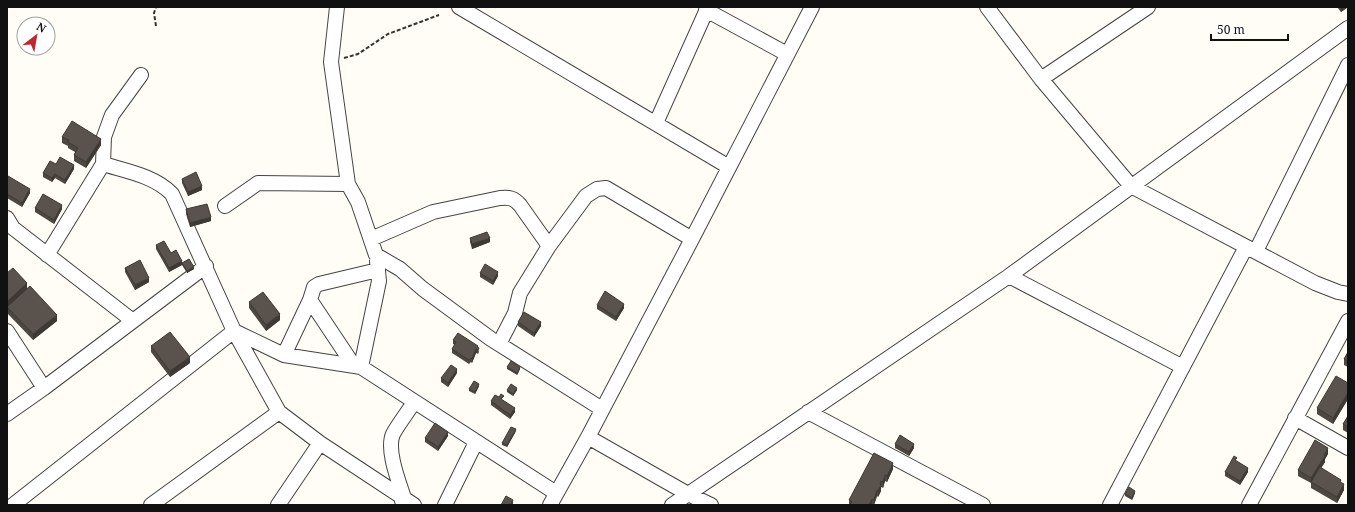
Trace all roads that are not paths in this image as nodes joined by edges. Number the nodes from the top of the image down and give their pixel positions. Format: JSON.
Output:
{"nodes":[{"id":1,"x":337,"y":7,"type":"edge"},
{"id":2,"x":459,"y":7,"type":"edge"},
{"id":3,"x":812,"y":7,"type":"edge"},
{"id":4,"x":987,"y":7,"type":"edge"},
{"id":5,"x":1148,"y":7,"type":"edge"},
{"id":6,"x":707,"y":9,"type":"edge"},
{"id":7,"x":1348,"y":28,"type":"edge"},
{"id":8,"x":787,"y":54,"type":"junction"},
{"id":9,"x":1348,"y":65,"type":"edge"},
{"id":10,"x":141,"y":75,"type":"dead end"},
{"id":11,"x":1041,"y":79,"type":"junction"},
{"id":12,"x":656,"y":124,"type":"junction"},
{"id":13,"x":103,"y":164,"type":"junction"},
{"id":14,"x":729,"y":167,"type":"junction"},
{"id":15,"x":348,"y":184,"type":"junction"},
{"id":16,"x":1131,"y":186,"type":"junction"},
{"id":17,"x":225,"y":206,"type":"dead end"},
{"id":18,"x":9,"y":226,"type":"edge"},
{"id":19,"x":692,"y":239,"type":"junction"},
{"id":20,"x":371,"y":240,"type":"junction"},
{"id":21,"x":549,"y":246,"type":"junction"},
{"id":22,"x":1251,"y":249,"type":"junction"},
{"id":23,"x":47,"y":255,"type":"junction"},
{"id":24,"x":376,"y":255,"type":"junction"},
{"id":25,"x":206,"y":266,"type":"junction"},
{"id":26,"x":378,"y":270,"type":"junction"},
{"id":27,"x":1009,"y":276,"type":"junction"},
{"id":28,"x":1348,"y":294,"type":"edge"},
{"id":29,"x":310,"y":300,"type":"junction"},
{"id":30,"x":133,"y":321,"type":"junction"},
{"id":31,"x":1348,"y":321,"type":"edge"},
{"id":32,"x":7,"y":331,"type":"edge"},
{"id":33,"x":234,"y":331,"type":"junction"},
{"id":34,"x":499,"y":344,"type":"junction"},
{"id":35,"x":284,"y":355,"type":"junction"},
{"id":36,"x":357,"y":367,"type":"junction"},
{"id":37,"x":1183,"y":367,"type":"junction"},
{"id":38,"x":44,"y":388,"type":"junction"},
{"id":39,"x":414,"y":402,"type":"junction"},
{"id":40,"x":602,"y":409,"type":"junction"},
{"id":41,"x":279,"y":412,"type":"junction"},
{"id":42,"x":808,"y":412,"type":"junction"},
{"id":43,"x":7,"y":414,"type":"edge"},
{"id":44,"x":1295,"y":418,"type":"junction"},
{"id":45,"x":588,"y":437,"type":"junction"},
{"id":46,"x":476,"y":442,"type":"junction"},
{"id":47,"x":320,"y":443,"type":"junction"},
{"id":48,"x":1348,"y":448,"type":"edge"},
{"id":49,"x":688,"y":494,"type":"junction"},
{"id":50,"x":553,"y":499,"type":"edge"},
{"id":51,"x":405,"y":503,"type":"edge"},
{"id":52,"x":13,"y":505,"type":"edge"},
{"id":53,"x":151,"y":505,"type":"edge"},
{"id":54,"x":278,"y":505,"type":"edge"},
{"id":55,"x":445,"y":505,"type":"edge"},
{"id":56,"x":672,"y":505,"type":"edge"},
{"id":57,"x":711,"y":505,"type":"edge"},
{"id":58,"x":983,"y":505,"type":"edge"},
{"id":59,"x":1110,"y":505,"type":"edge"},
{"id":60,"x":1249,"y":505,"type":"edge"}],
"edges":[{"from":1,"to":15,"type":"street"},
{"from":2,"to":12,"type":"street"},
{"from":3,"to":8,"type":"street"},
{"from":4,"to":11,"type":"street"},
{"from":5,"to":11,"type":"street"},
{"from":6,"to":8,"type":"street"},
{"from":6,"to":12,"type":"street"},
{"from":7,"to":16,"type":"street"},
{"from":8,"to":14,"type":"street"},
{"from":9,"to":22,"type":"street"},
{"from":10,"to":13,"type":"street"},
{"from":11,"to":16,"type":"street"},
{"from":12,"to":14,"type":"street"},
{"from":13,"to":23,"type":"street"},
{"from":13,"to":25,"type":"street"},
{"from":14,"to":19,"type":"street"},
{"from":15,"to":17,"type":"street"},
{"from":15,"to":20,"type":"street"},
{"from":16,"to":22,"type":"street"},
{"from":16,"to":27,"type":"street"},
{"from":18,"to":23,"type":"street"},
{"from":19,"to":21,"type":"street"},
{"from":19,"to":40,"type":"street"},
{"from":20,"to":21,"type":"street"},
{"from":20,"to":24,"type":"street"},
{"from":21,"to":34,"type":"street"},
{"from":22,"to":28,"type":"street"},
{"from":22,"to":37,"type":"street"},
{"from":23,"to":30,"type":"street"},
{"from":24,"to":26,"type":"street"},
{"from":24,"to":34,"type":"street"},
{"from":25,"to":30,"type":"street"},
{"from":25,"to":33,"type":"street"},
{"from":26,"to":29,"type":"street"},
{"from":26,"to":36,"type":"street"},
{"from":27,"to":37,"type":"street"},
{"from":27,"to":42,"type":"street"},
{"from":29,"to":35,"type":"street"},
{"from":29,"to":36,"type":"street"},
{"from":30,"to":38,"type":"street"},
{"from":31,"to":44,"type":"street"},
{"from":32,"to":38,"type":"street"},
{"from":33,"to":35,"type":"street"},
{"from":33,"to":41,"type":"street"},
{"from":33,"to":52,"type":"street"},
{"from":34,"to":40,"type":"street"},
{"from":35,"to":36,"type":"street"},
{"from":36,"to":39,"type":"street"},
{"from":37,"to":59,"type":"street"},
{"from":38,"to":43,"type":"street"},
{"from":39,"to":46,"type":"street"},
{"from":39,"to":51,"type":"street"},
{"from":40,"to":45,"type":"street"},
{"from":41,"to":47,"type":"street"},
{"from":41,"to":53,"type":"street"},
{"from":42,"to":49,"type":"street"},
{"from":42,"to":58,"type":"street"},
{"from":44,"to":48,"type":"street"},
{"from":44,"to":60,"type":"street"},
{"from":45,"to":49,"type":"street"},
{"from":45,"to":50,"type":"street"},
{"from":46,"to":50,"type":"street"},
{"from":46,"to":55,"type":"street"},
{"from":47,"to":51,"type":"street"},
{"from":47,"to":54,"type":"street"},
{"from":49,"to":56,"type":"street"},
{"from":49,"to":57,"type":"street"}]}
